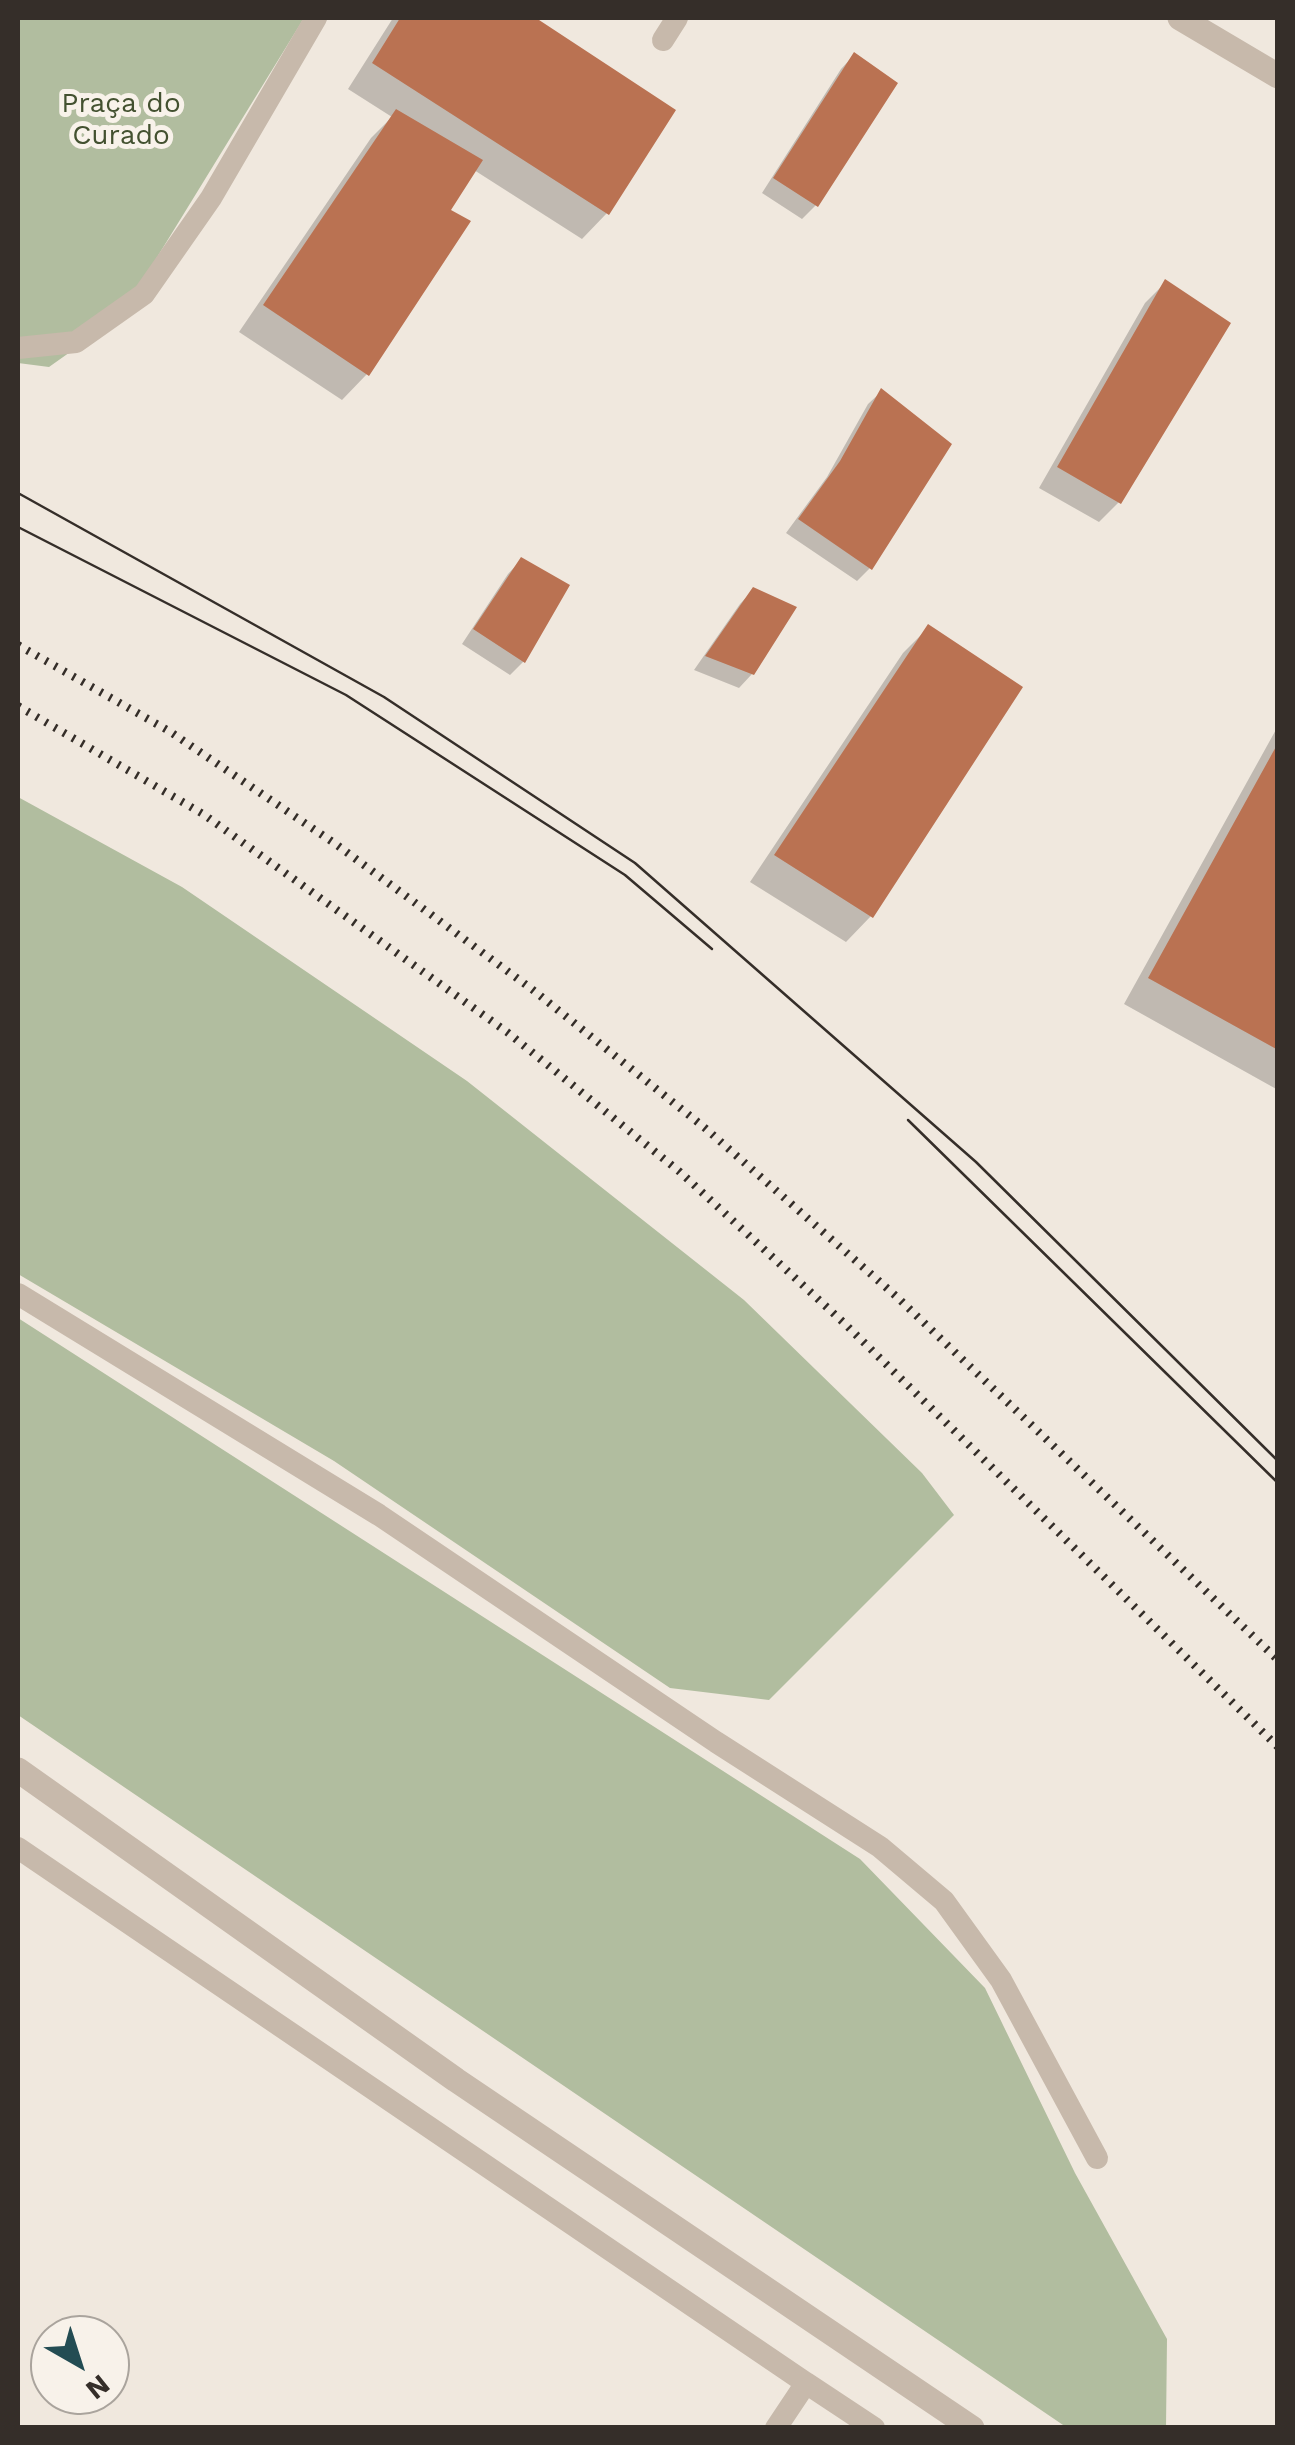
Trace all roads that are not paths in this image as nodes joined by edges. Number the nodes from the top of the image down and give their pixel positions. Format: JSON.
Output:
{"nodes":[{"id":1,"x":316,"y":18,"type":"edge"},
{"id":2,"x":676,"y":18,"type":"edge"},
{"id":3,"x":1180,"y":18,"type":"edge"},
{"id":4,"x":664,"y":40,"type":"dead end"},
{"id":5,"x":1278,"y":76,"type":"edge"},
{"id":6,"x":18,"y":348,"type":"edge"},
{"id":7,"x":18,"y":1294,"type":"edge"},
{"id":8,"x":18,"y":1770,"type":"edge"},
{"id":9,"x":18,"y":1848,"type":"edge"},
{"id":10,"x":1097,"y":2158,"type":"dead end"},
{"id":11,"x":806,"y":2382,"type":"junction"},
{"id":12,"x":776,"y":2428,"type":"edge"},
{"id":13,"x":874,"y":2428,"type":"edge"},
{"id":14,"x":972,"y":2428,"type":"edge"}],
"edges":[{"from":1,"to":6,"type":"lane"},
{"from":2,"to":4,"type":"lane"},
{"from":3,"to":5,"type":"street"},
{"from":7,"to":10,"type":"lane"},
{"from":8,"to":14,"type":"street"},
{"from":9,"to":11,"type":"lane"},
{"from":11,"to":12,"type":"lane"},
{"from":11,"to":13,"type":"lane"}]}
